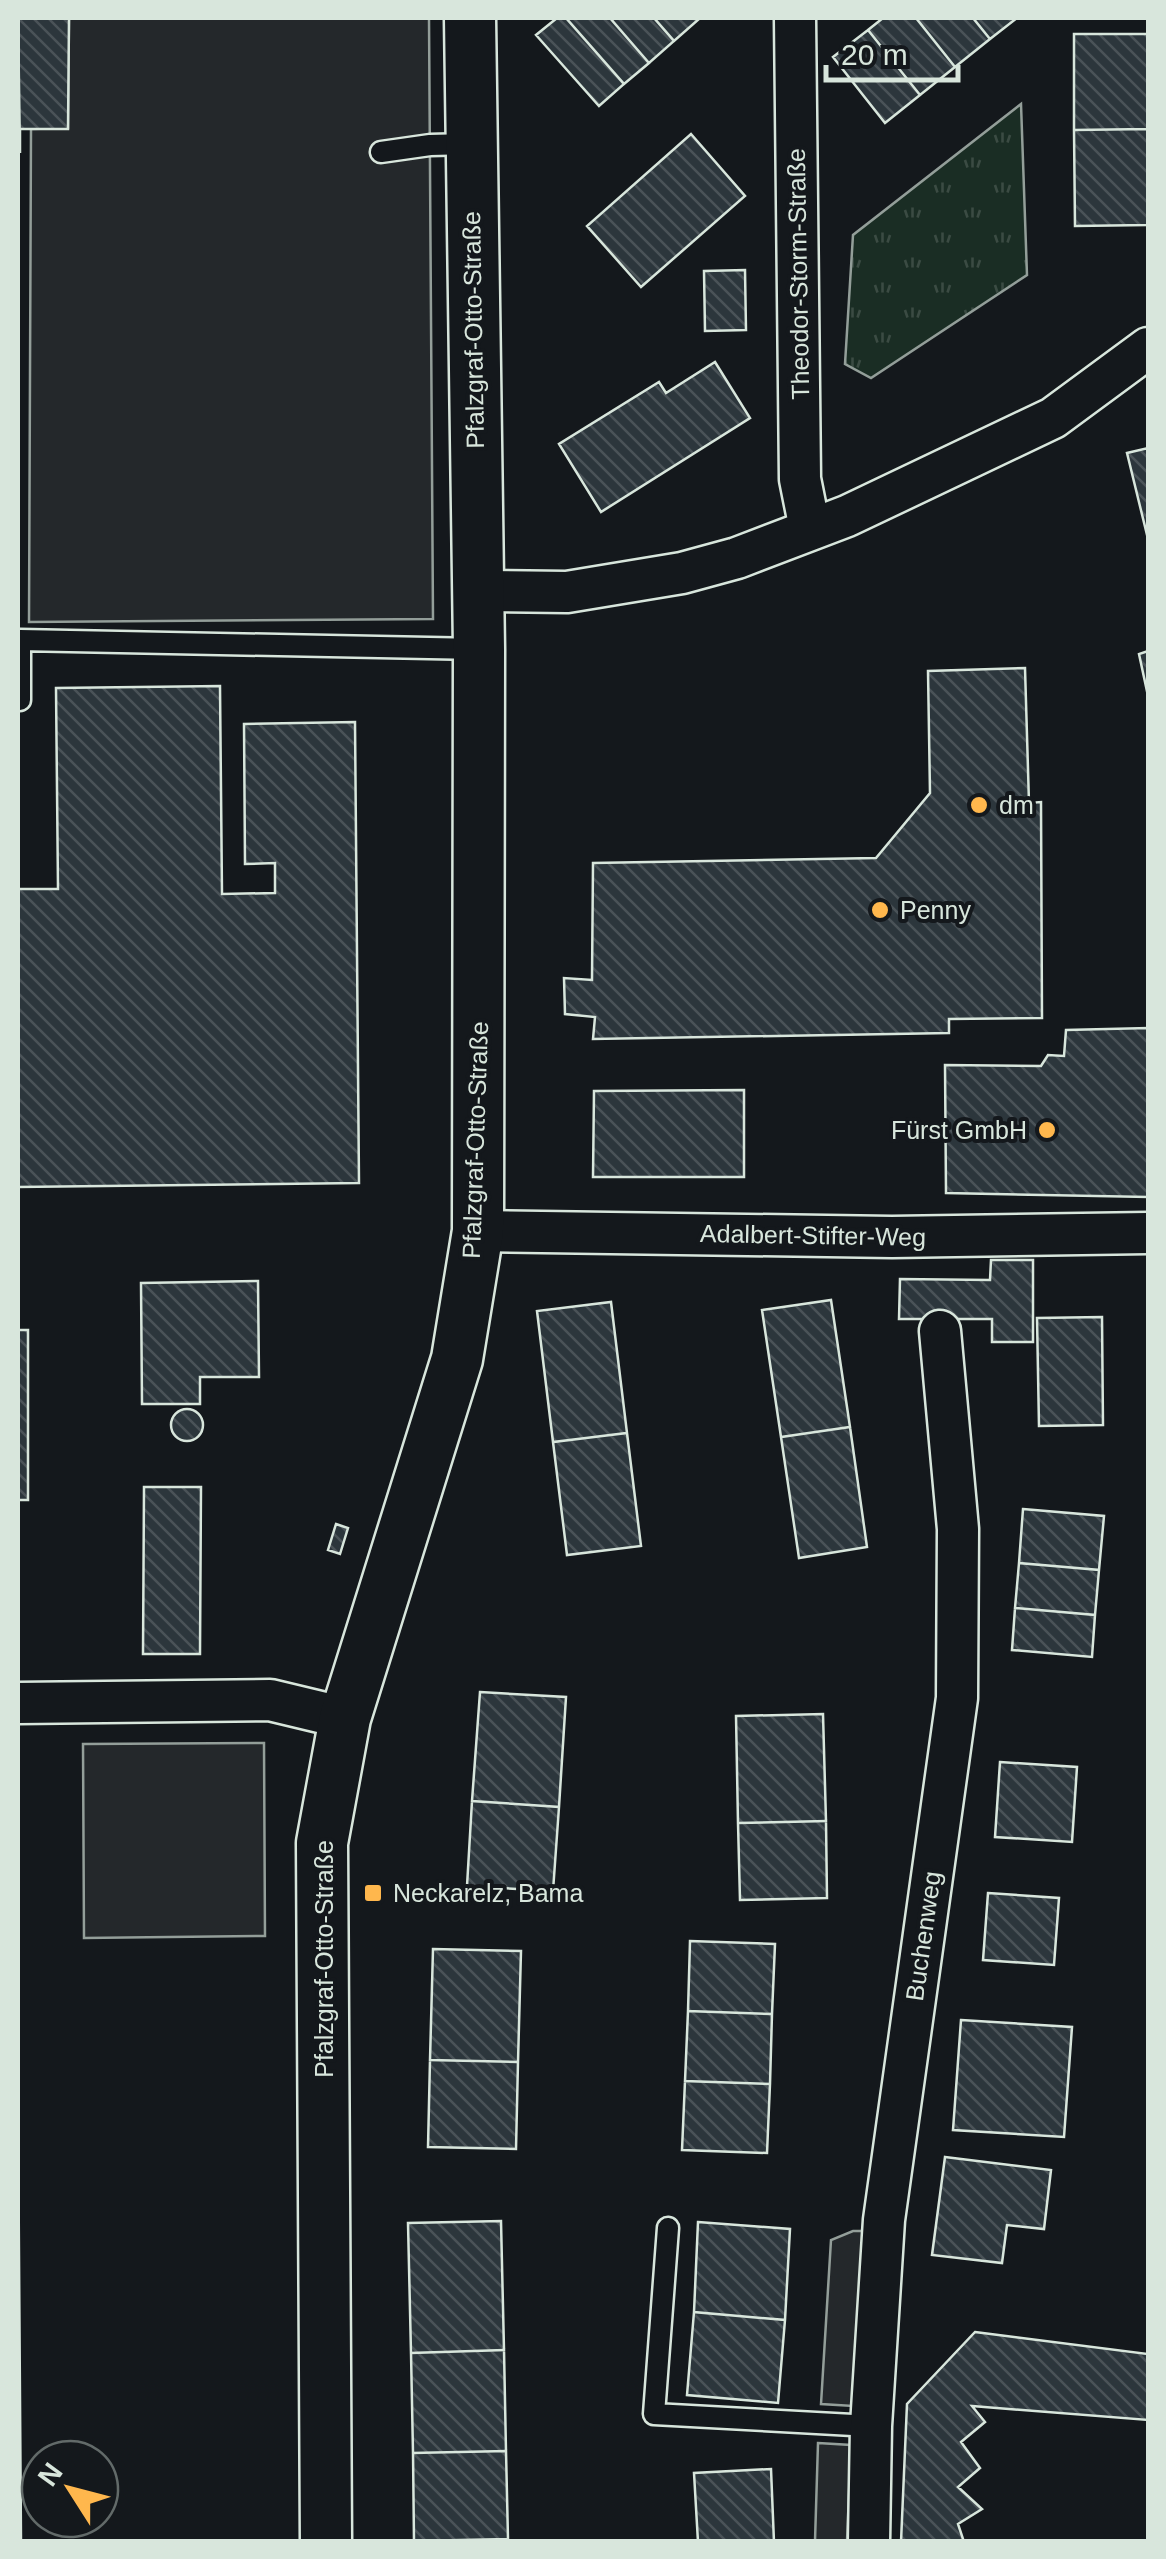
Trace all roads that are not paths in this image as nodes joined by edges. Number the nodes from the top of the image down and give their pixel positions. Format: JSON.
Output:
{"nodes":[{"id":1,"x":470,"y":18,"type":"edge"},
{"id":2,"x":795,"y":18,"type":"edge"},
{"id":3,"x":470,"y":144,"type":"junction"},
{"id":4,"x":380,"y":152,"type":"dead end"},
{"id":5,"x":1148,"y":348,"type":"edge"},
{"id":6,"x":810,"y":529,"type":"junction"},
{"id":7,"x":478,"y":591,"type":"junction"},
{"id":8,"x":478,"y":649,"type":"junction"},
{"id":9,"x":20,"y":700,"type":"dead end"},
{"id":10,"x":478,"y":1231,"type":"junction"},
{"id":11,"x":1148,"y":1233,"type":"edge"},
{"id":12,"x":940,"y":1331,"type":"dead end"},
{"id":13,"x":18,"y":1703,"type":"edge"},
{"id":14,"x":345,"y":1718,"type":"junction"},
{"id":15,"x":668,"y":2228,"type":"dead end"},
{"id":16,"x":872,"y":2426,"type":"junction"},
{"id":17,"x":326,"y":2542,"type":"edge"},
{"id":18,"x":870,"y":2542,"type":"edge"}],
"edges":[{"from":1,"to":3,"type":"street","name":"Pfalzgraf-Otto-Straße"},
{"from":2,"to":6,"type":"street","name":"Theodor-Storm-Straße"},
{"from":3,"to":4,"type":"lane"},
{"from":3,"to":7,"type":"street","name":"Pfalzgraf-Otto-Straße"},
{"from":5,"to":6,"type":"street"},
{"from":6,"to":7,"type":"street"},
{"from":7,"to":8,"type":"street","name":"Pfalzgraf-Otto-Straße"},
{"from":8,"to":9,"type":"lane"},
{"from":8,"to":10,"type":"street","name":"Pfalzgraf-Otto-Straße"},
{"from":10,"to":11,"type":"street","name":"Adalbert-Stifter-Weg"},
{"from":10,"to":14,"type":"street","name":"Pfalzgraf-Otto-Straße"},
{"from":12,"to":16,"type":"street","name":"Buchenweg"},
{"from":13,"to":14,"type":"street"},
{"from":14,"to":17,"type":"street","name":"Pfalzgraf-Otto-Straße"},
{"from":15,"to":16,"type":"lane"},
{"from":16,"to":18,"type":"street","name":"Buchenweg"}]}
